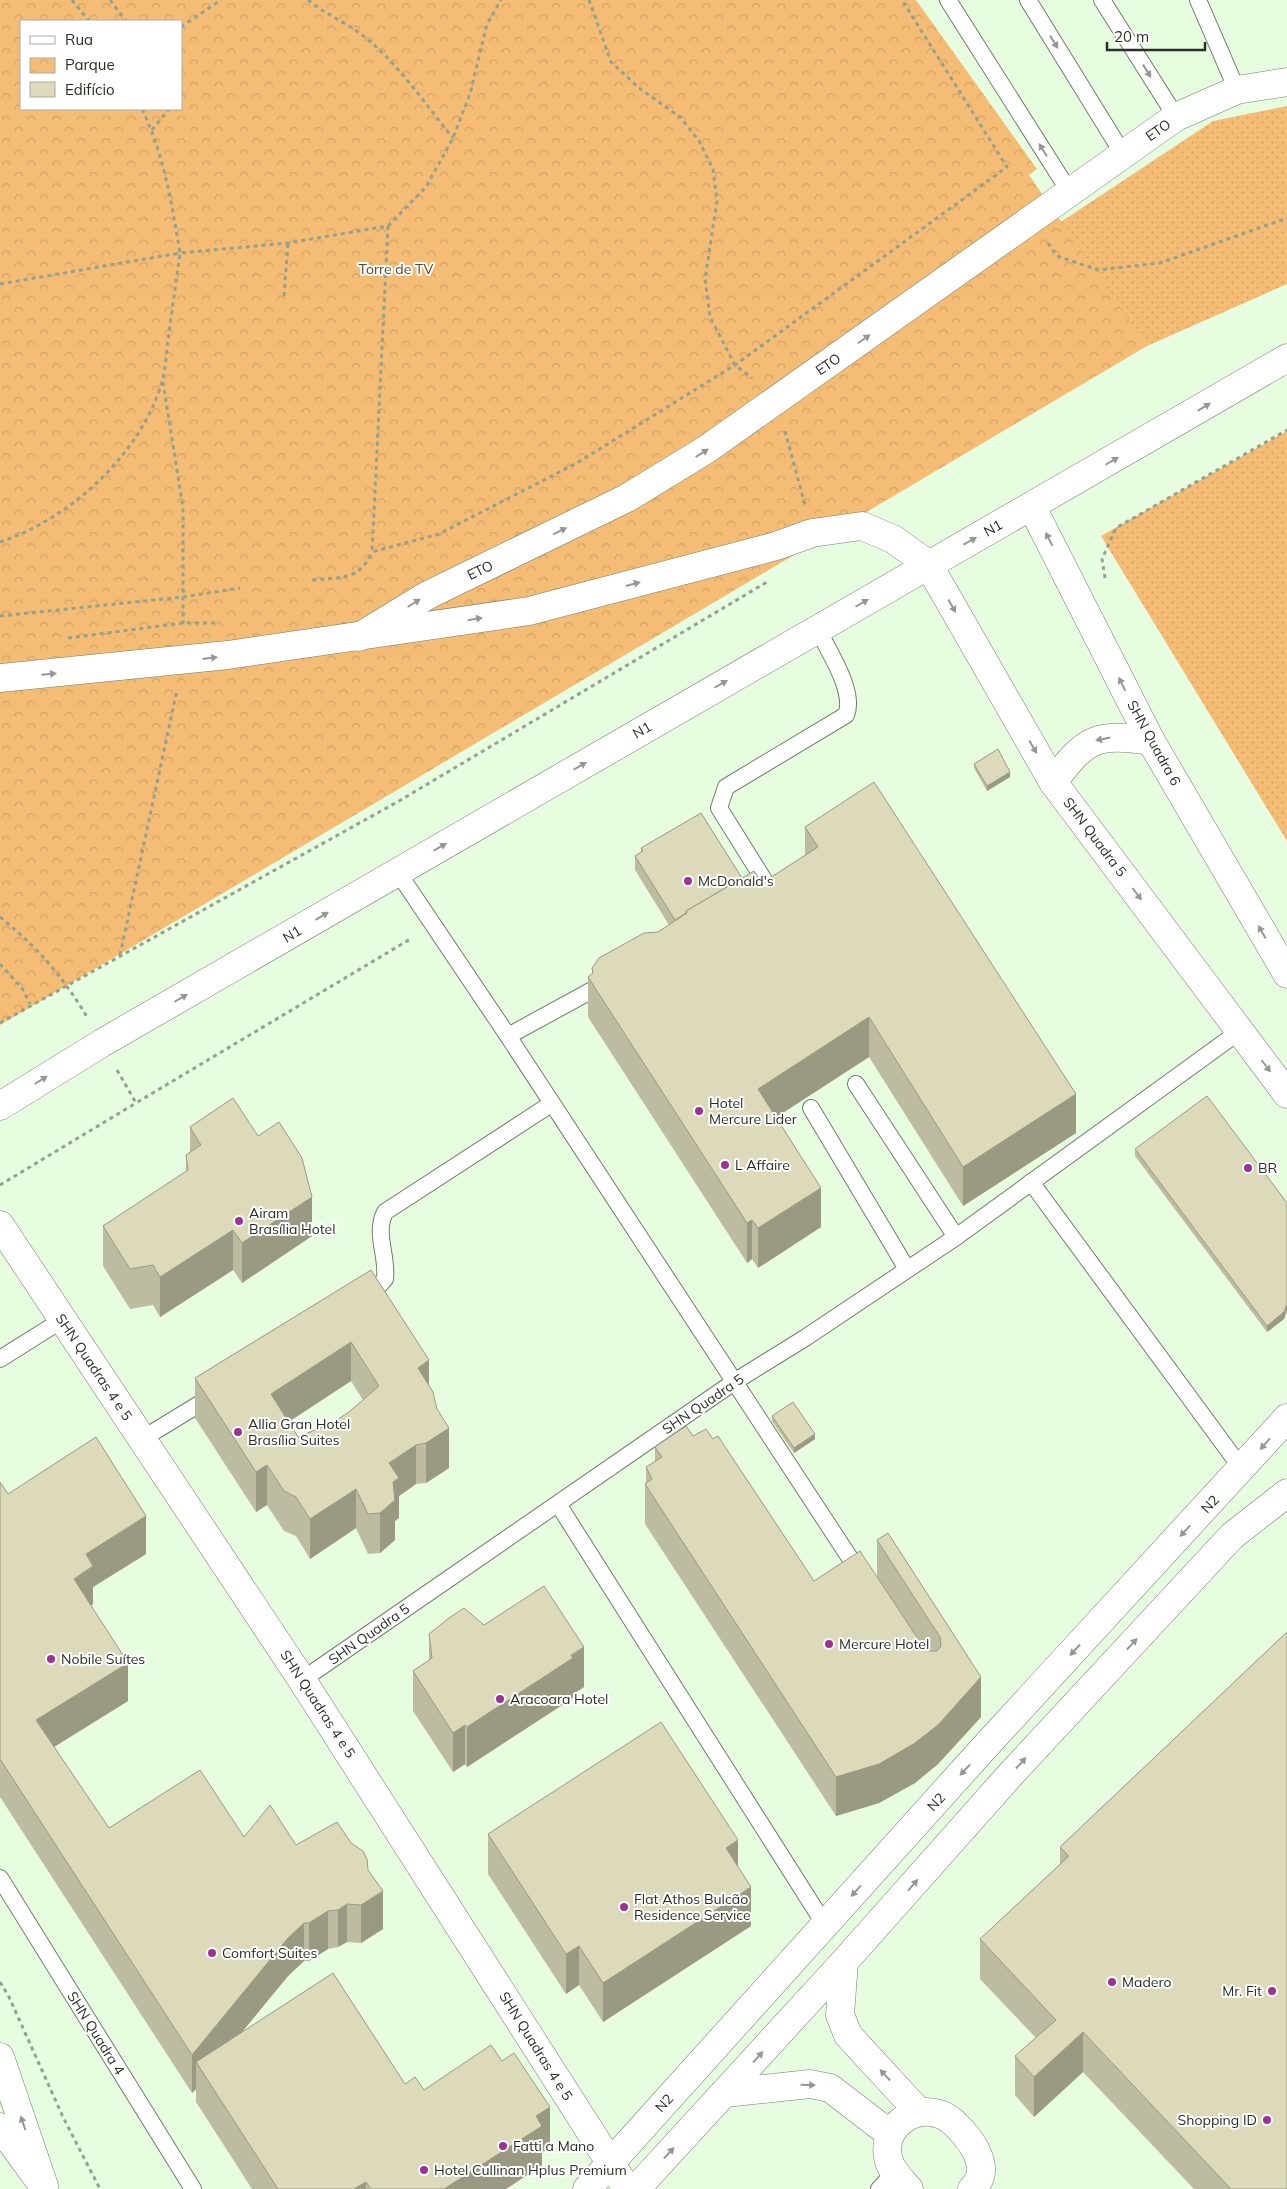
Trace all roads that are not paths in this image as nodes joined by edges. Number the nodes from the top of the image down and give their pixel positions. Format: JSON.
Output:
{"nodes":[{"id":1,"x":948,"y":0,"type":"edge"},
{"id":2,"x":1028,"y":0,"type":"edge"},
{"id":3,"x":1102,"y":0,"type":"edge"},
{"id":4,"x":1198,"y":0,"type":"edge"},
{"id":5,"x":1287,"y":82,"type":"edge"},
{"id":6,"x":1237,"y":90,"type":"junction"},
{"id":7,"x":1176,"y":117,"type":"junction"},
{"id":8,"x":1123,"y":154,"type":"junction"},
{"id":9,"x":1069,"y":191,"type":"junction"},
{"id":10,"x":1287,"y":358,"type":"edge"},
{"id":11,"x":1032,"y":507,"type":"junction"},
{"id":12,"x":928,"y":564,"type":"junction"},
{"id":13,"x":818,"y":628,"type":"junction"},
{"id":14,"x":358,"y":638,"type":"junction"},
{"id":15,"x":0,"y":678,"type":"edge"},
{"id":16,"x":1151,"y":741,"type":"junction"},
{"id":17,"x":1053,"y":782,"type":"junction"},
{"id":18,"x":397,"y":871,"type":"junction"},
{"id":19,"x":741,"y":907,"type":"edge"},
{"id":20,"x":622,"y":973,"type":"edge"},
{"id":21,"x":1287,"y":974,"type":"edge"},
{"id":22,"x":1240,"y":1031,"type":"junction"},
{"id":23,"x":508,"y":1036,"type":"junction"},
{"id":24,"x":856,"y":1084,"type":"edge"},
{"id":25,"x":1287,"y":1094,"type":"edge"},
{"id":26,"x":551,"y":1104,"type":"junction"},
{"id":27,"x":0,"y":1106,"type":"edge"},
{"id":28,"x":811,"y":1108,"type":"edge"},
{"id":29,"x":1031,"y":1182,"type":"junction"},
{"id":30,"x":0,"y":1225,"type":"edge"},
{"id":31,"x":956,"y":1237,"type":"junction"},
{"id":32,"x":907,"y":1269,"type":"junction"},
{"id":33,"x":350,"y":1310,"type":"edge"},
{"id":34,"x":62,"y":1320,"type":"junction"},
{"id":35,"x":0,"y":1359,"type":"edge"},
{"id":36,"x":734,"y":1382,"type":"junction"},
{"id":37,"x":225,"y":1388,"type":"edge"},
{"id":38,"x":1287,"y":1418,"type":"edge"},
{"id":39,"x":142,"y":1439,"type":"junction"},
{"id":40,"x":1242,"y":1469,"type":"junction"},
{"id":41,"x":1287,"y":1493,"type":"edge"},
{"id":42,"x":558,"y":1504,"type":"junction"},
{"id":43,"x":871,"y":1590,"type":"edge"},
{"id":44,"x":302,"y":1680,"type":"junction"},
{"id":45,"x":0,"y":1878,"type":"edge"},
{"id":46,"x":825,"y":1925,"type":"junction"},
{"id":47,"x":844,"y":1962,"type":"junction"},
{"id":48,"x":0,"y":2057,"type":"edge"},
{"id":49,"x":725,"y":2094,"type":"junction"},
{"id":50,"x":918,"y":2111,"type":"junction"},
{"id":51,"x":0,"y":2127,"type":"edge"},
{"id":52,"x":890,"y":2134,"type":"junction"},
{"id":53,"x":610,"y":2163,"type":"junction"},
{"id":54,"x":894,"y":2183,"type":"edge"},
{"id":55,"x":983,"y":2185,"type":"edge"},
{"id":56,"x":45,"y":2187,"type":"edge"},
{"id":57,"x":193,"y":2189,"type":"edge"},
{"id":58,"x":587,"y":2189,"type":"edge"},
{"id":59,"x":627,"y":2189,"type":"edge"},
{"id":60,"x":636,"y":2189,"type":"edge"}],
"edges":[{"from":9,"to":1,"type":"lane","one_way":true},
{"from":2,"to":8,"type":"lane","one_way":true},
{"from":3,"to":7,"type":"lane","one_way":true},
{"from":4,"to":6,"type":"lane"},
{"from":5,"to":6,"type":"main road","name":"ETO"},
{"from":6,"to":7,"type":"main road","name":"ETO"},
{"from":7,"to":8,"type":"main road","name":"ETO"},
{"from":8,"to":9,"type":"main road","name":"ETO"},
{"from":14,"to":9,"type":"main road","name":"ETO","one_way":true},
{"from":11,"to":10,"type":"main road","name":"N1","one_way":true},
{"from":12,"to":11,"type":"main road","name":"N1","one_way":true},
{"from":16,"to":11,"type":"main road","name":"SHN Quadra 6","one_way":true},
{"from":13,"to":12,"type":"main road","name":"N1","one_way":true},
{"from":14,"to":12,"type":"main road","one_way":true},
{"from":12,"to":17,"type":"main road","name":"SHN Quadra 5","one_way":true},
{"from":18,"to":13,"type":"main road","name":"N1","one_way":true},
{"from":13,"to":19,"type":"lane"},
{"from":15,"to":14,"type":"main road","one_way":true},
{"from":16,"to":17,"type":"main road","one_way":true},
{"from":21,"to":16,"type":"main road","name":"SHN Quadra 6","one_way":true},
{"from":17,"to":22,"type":"main road","name":"SHN Quadra 5","one_way":true},
{"from":18,"to":23,"type":"lane"},
{"from":27,"to":18,"type":"main road","name":"N1","one_way":true},
{"from":20,"to":23,"type":"lane"},
{"from":22,"to":25,"type":"main road","name":"SHN Quadra 5","one_way":true},
{"from":22,"to":29,"type":"lane","name":"SHN Quadra 5"},
{"from":23,"to":26,"type":"lane"},
{"from":24,"to":31,"type":"lane"},
{"from":26,"to":33,"type":"lane"},
{"from":26,"to":36,"type":"lane"},
{"from":28,"to":32,"type":"lane"},
{"from":29,"to":31,"type":"lane","name":"SHN Quadra 5"},
{"from":29,"to":40,"type":"lane"},
{"from":30,"to":34,"type":"main road","name":"SHN Quadras 4 e 5"},
{"from":31,"to":32,"type":"lane","name":"SHN Quadra 5"},
{"from":32,"to":36,"type":"lane","name":"SHN Quadra 5"},
{"from":34,"to":35,"type":"lane"},
{"from":34,"to":39,"type":"main road","name":"SHN Quadras 4 e 5"},
{"from":36,"to":42,"type":"lane","name":"SHN Quadra 5"},
{"from":36,"to":43,"type":"lane"},
{"from":37,"to":39,"type":"lane"},
{"from":38,"to":40,"type":"main road","name":"N2","one_way":true},
{"from":39,"to":44,"type":"main road","name":"SHN Quadras 4 e 5"},
{"from":40,"to":46,"type":"main road","name":"N2","one_way":true},
{"from":47,"to":41,"type":"main road","one_way":true},
{"from":42,"to":44,"type":"lane","name":"SHN Quadra 5"},
{"from":42,"to":46,"type":"lane"},
{"from":44,"to":53,"type":"main road","name":"SHN Quadras 4 e 5"},
{"from":45,"to":57,"type":"lane","name":"SHN Quadra 4"},
{"from":46,"to":53,"type":"main road","name":"N2"},
{"from":49,"to":47,"type":"main road","one_way":true},
{"from":50,"to":47,"type":"main road","one_way":true},
{"from":56,"to":48,"type":"main road","one_way":true},
{"from":49,"to":52,"type":"main road","one_way":true},
{"from":60,"to":49,"type":"main road","one_way":true},
{"from":50,"to":52,"type":"main road"},
{"from":50,"to":55,"type":"main road"},
{"from":51,"to":56,"type":"main road"},
{"from":52,"to":54,"type":"main road"},
{"from":53,"to":58,"type":"main road","name":"N2"},
{"from":53,"to":59,"type":"main road","name":"SHN Quadras 4 e 5"}]}
